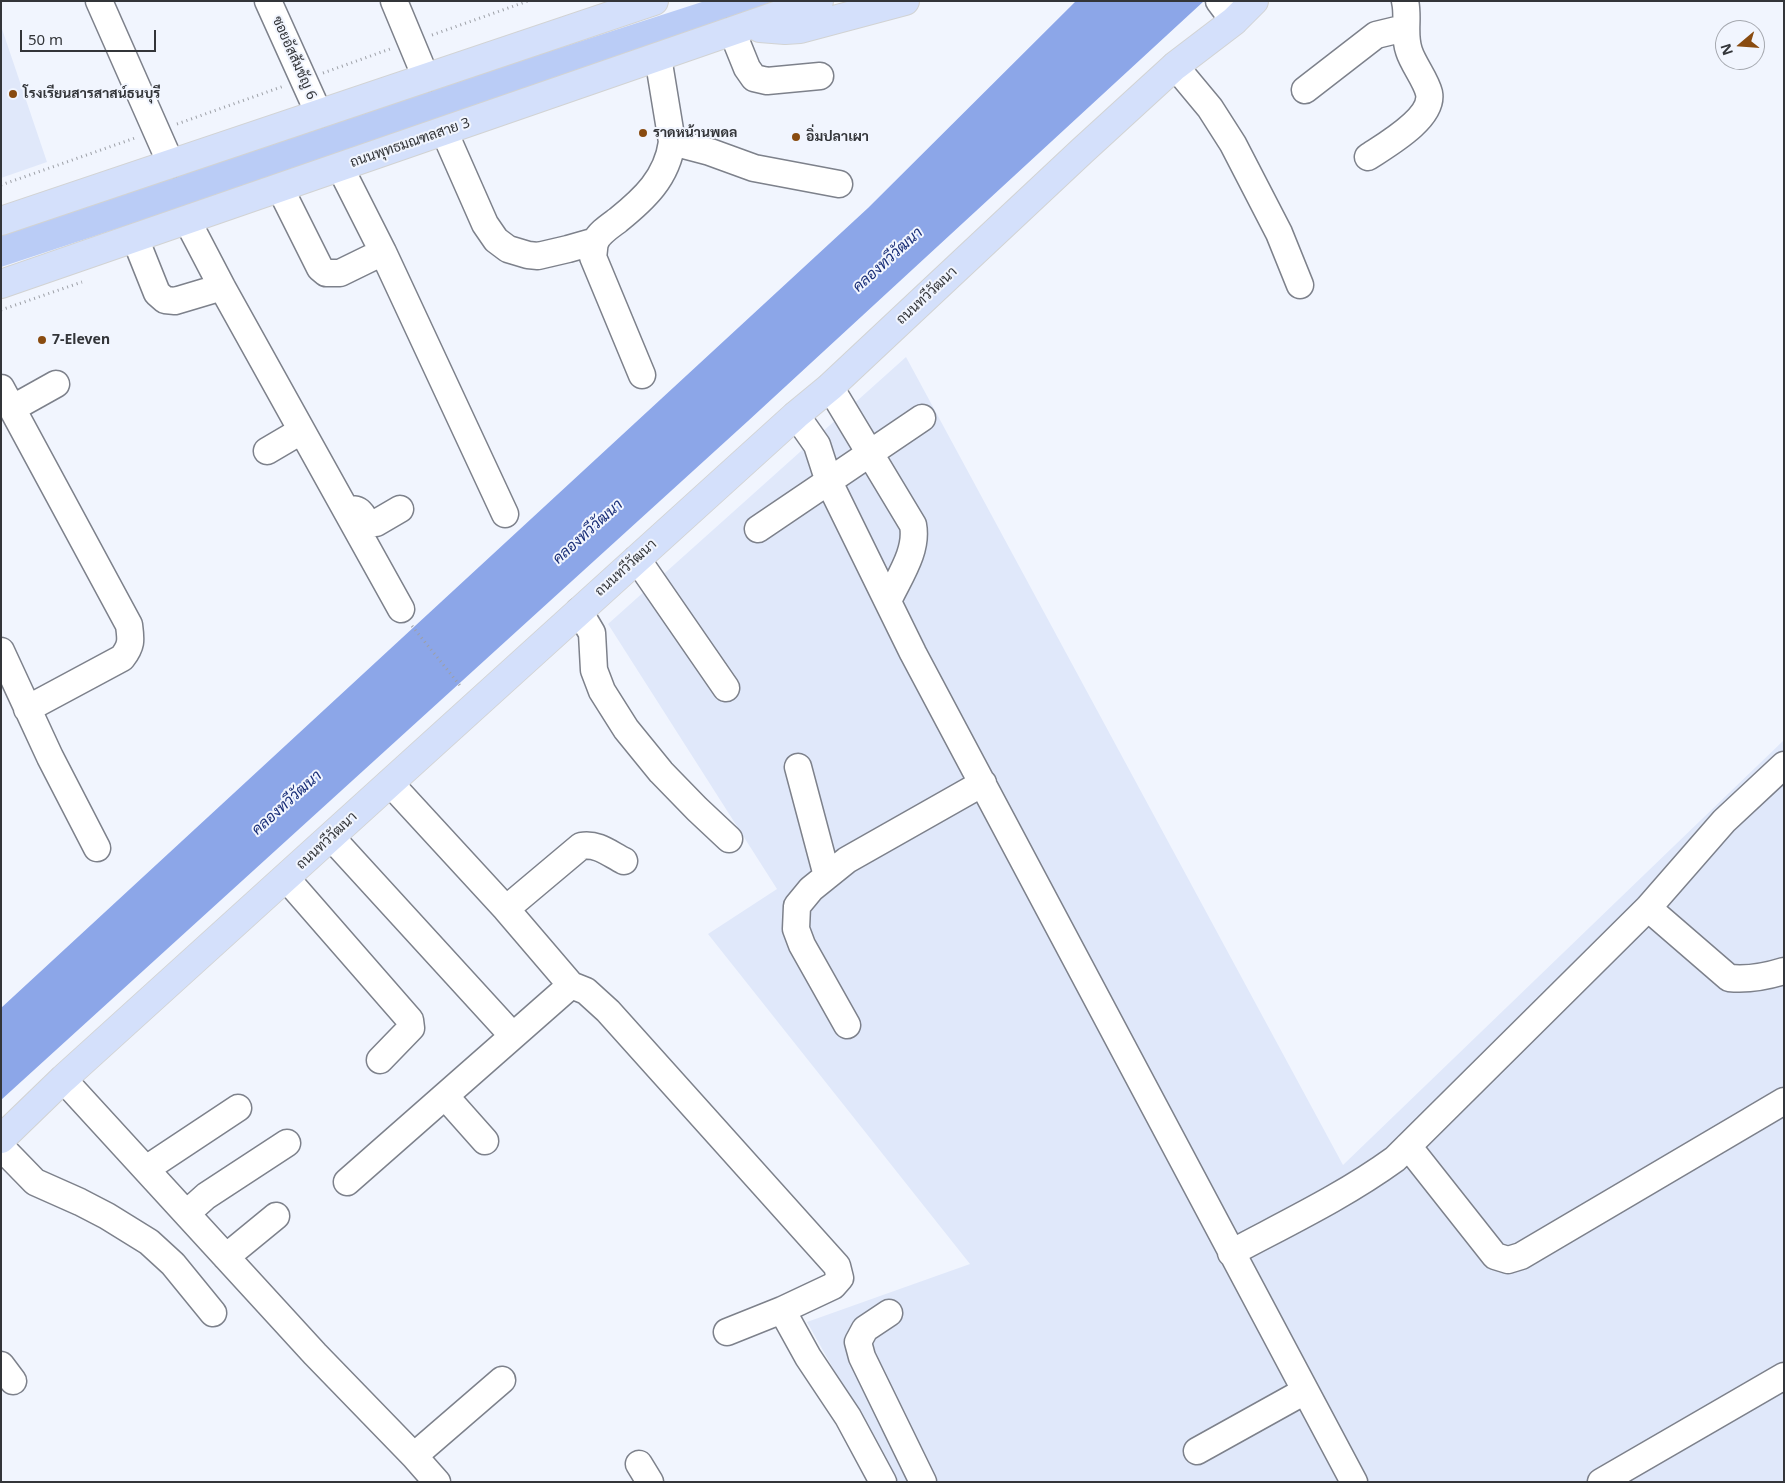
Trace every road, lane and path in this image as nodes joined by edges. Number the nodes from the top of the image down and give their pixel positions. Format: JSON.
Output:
{"nodes":[{"id":1,"x":99,"y":1,"type":"edge"},
{"id":2,"x":268,"y":1,"type":"edge"},
{"id":3,"x":394,"y":1,"type":"edge"},
{"id":4,"x":528,"y":1,"type":"edge"},
{"id":5,"x":654,"y":1,"type":"edge"},
{"id":6,"x":819,"y":1,"type":"edge"},
{"id":7,"x":905,"y":1,"type":"edge"},
{"id":8,"x":1254,"y":1,"type":"edge"},
{"id":9,"x":1405,"y":1,"type":"edge"},
{"id":10,"x":618,"y":7,"type":"edge"},
{"id":11,"x":1227,"y":11,"type":"edge"},
{"id":12,"x":1405,"y":28,"type":"junction"},
{"id":13,"x":739,"y":29,"type":"junction"},
{"id":14,"x":411,"y":42,"type":"junction"},
{"id":15,"x":658,"y":57,"type":"junction"},
{"id":16,"x":1175,"y":66,"type":"junction"},
{"id":17,"x":820,"y":76,"type":"dead end"},
{"id":18,"x":426,"y":78,"type":"junction"},
{"id":19,"x":303,"y":80,"type":"junction"},
{"id":20,"x":1305,"y":90,"type":"dead end"},
{"id":21,"x":318,"y":114,"type":"junction"},
{"id":22,"x":156,"y":131,"type":"junction"},
{"id":23,"x":444,"y":131,"type":"junction"},
{"id":24,"x":672,"y":142,"type":"junction"},
{"id":25,"x":1368,"y":157,"type":"dead end"},
{"id":26,"x":171,"y":164,"type":"junction"},
{"id":27,"x":340,"y":167,"type":"junction"},
{"id":28,"x":839,"y":184,"type":"dead end"},
{"id":29,"x":1,"y":185,"type":"edge"},
{"id":30,"x":280,"y":188,"type":"junction"},
{"id":31,"x":187,"y":220,"type":"junction"},
{"id":32,"x":1,"y":221,"type":"edge"},
{"id":33,"x":135,"y":238,"type":"junction"},
{"id":34,"x":596,"y":241,"type":"junction"},
{"id":35,"x":383,"y":252,"type":"junction"},
{"id":36,"x":1,"y":284,"type":"edge"},
{"id":37,"x":1300,"y":285,"type":"dead end"},
{"id":38,"x":222,"y":287,"type":"junction"},
{"id":39,"x":642,"y":375,"type":"dead end"},
{"id":40,"x":56,"y":384,"type":"dead end"},
{"id":41,"x":830,"y":387,"type":"junction"},
{"id":42,"x":7,"y":398,"type":"edge"},
{"id":43,"x":796,"y":415,"type":"junction"},
{"id":44,"x":922,"y":418,"type":"dead end"},
{"id":45,"x":301,"y":431,"type":"junction"},
{"id":46,"x":267,"y":451,"type":"dead end"},
{"id":47,"x":870,"y":454,"type":"junction"},
{"id":48,"x":829,"y":482,"type":"junction"},
{"id":49,"x":400,"y":509,"type":"dead end"},
{"id":50,"x":345,"y":510,"type":"junction"},
{"id":51,"x":504,"y":514,"type":"dead end"},
{"id":52,"x":758,"y":529,"type":"dead end"},
{"id":53,"x":636,"y":559,"type":"junction"},
{"id":54,"x":888,"y":601,"type":"junction"},
{"id":55,"x":579,"y":611,"type":"junction"},
{"id":56,"x":406,"y":617,"type":"joint"},
{"id":57,"x":1,"y":651,"type":"edge"},
{"id":58,"x":462,"y":688,"type":"dead end"},
{"id":59,"x":726,"y":688,"type":"dead end"},
{"id":60,"x":27,"y":709,"type":"junction"},
{"id":61,"x":1784,"y":765,"type":"edge"},
{"id":62,"x":798,"y":767,"type":"dead end"},
{"id":63,"x":390,"y":783,"type":"junction"},
{"id":64,"x":982,"y":783,"type":"junction"},
{"id":65,"x":331,"y":837,"type":"junction"},
{"id":66,"x":729,"y":840,"type":"dead end"},
{"id":67,"x":97,"y":848,"type":"dead end"},
{"id":68,"x":624,"y":861,"type":"dead end"},
{"id":69,"x":827,"y":876,"type":"junction"},
{"id":70,"x":286,"y":878,"type":"junction"},
{"id":71,"x":1648,"y":908,"type":"junction"},
{"id":72,"x":506,"y":909,"type":"junction"},
{"id":73,"x":1784,"y":971,"type":"edge"},
{"id":74,"x":571,"y":985,"type":"junction"},
{"id":75,"x":847,"y":1025,"type":"dead end"},
{"id":76,"x":513,"y":1036,"type":"junction"},
{"id":77,"x":380,"y":1060,"type":"dead end"},
{"id":78,"x":63,"y":1079,"type":"junction"},
{"id":79,"x":445,"y":1096,"type":"junction"},
{"id":80,"x":1784,"y":1102,"type":"edge"},
{"id":81,"x":238,"y":1108,"type":"dead end"},
{"id":82,"x":1,"y":1138,"type":"edge"},
{"id":83,"x":486,"y":1141,"type":"dead end"},
{"id":84,"x":287,"y":1143,"type":"dead end"},
{"id":85,"x":1,"y":1146,"type":"edge"},
{"id":86,"x":1408,"y":1146,"type":"junction"},
{"id":87,"x":146,"y":1168,"type":"junction"},
{"id":88,"x":347,"y":1182,"type":"dead end"},
{"id":89,"x":187,"y":1213,"type":"junction"},
{"id":90,"x":276,"y":1216,"type":"dead end"},
{"id":91,"x":1231,"y":1253,"type":"junction"},
{"id":92,"x":226,"y":1258,"type":"junction"},
{"id":93,"x":782,"y":1310,"type":"junction"},
{"id":94,"x":213,"y":1313,"type":"dead end"},
{"id":95,"x":889,"y":1313,"type":"dead end"},
{"id":96,"x":727,"y":1332,"type":"dead end"},
{"id":97,"x":1784,"y":1376,"type":"edge"},
{"id":98,"x":502,"y":1380,"type":"dead end"},
{"id":99,"x":1305,"y":1391,"type":"junction"},
{"id":100,"x":1198,"y":1451,"type":"dead end"},
{"id":101,"x":414,"y":1456,"type":"junction"},
{"id":102,"x":438,"y":1482,"type":"edge"},
{"id":103,"x":883,"y":1482,"type":"edge"},
{"id":104,"x":923,"y":1482,"type":"edge"},
{"id":105,"x":1354,"y":1482,"type":"edge"},
{"id":106,"x":1601,"y":1482,"type":"edge"}],
"edges":[{"from":1,"to":22,"type":"street"},
{"from":2,"to":19,"type":"street","name":"ซอยอัสสัมชัญ 6"},
{"from":3,"to":14,"type":"street"},
{"from":4,"to":14,"type":"path"},
{"from":5,"to":10,"type":"main road"},
{"from":6,"to":13,"type":"main road","name":"ถนนพุทธมณฑลสาย 3"},
{"from":7,"to":13,"type":"main road"},
{"from":8,"to":11,"type":"main road","name":"ถนนทวีวัฒนา"},
{"from":9,"to":12,"type":"street"},
{"from":10,"to":18,"type":"main road"},
{"from":11,"to":16,"type":"main road","name":"ถนนทวีวัฒนา"},
{"from":12,"to":20,"type":"street"},
{"from":12,"to":25,"type":"street"},
{"from":13,"to":15,"type":"main road","name":"ถนนพุทธมณฑลสาย 3"},
{"from":13,"to":17,"type":"street"},
{"from":14,"to":18,"type":"street"},
{"from":14,"to":19,"type":"path"},
{"from":15,"to":23,"type":"main road","name":"ถนนพุทธมณฑลสาย 3"},
{"from":15,"to":24,"type":"street"},
{"from":16,"to":37,"type":"street"},
{"from":16,"to":41,"type":"main road","name":"ถนนทวีวัฒนา"},
{"from":18,"to":21,"type":"main road"},
{"from":19,"to":21,"type":"street","name":"ซอยอัสสัมชัญ 6"},
{"from":19,"to":22,"type":"path"},
{"from":21,"to":26,"type":"main road"},
{"from":22,"to":26,"type":"street"},
{"from":22,"to":29,"type":"path"},
{"from":23,"to":27,"type":"main road","name":"ถนนพุทธมณฑลสาย 3"},
{"from":23,"to":34,"type":"street"},
{"from":24,"to":28,"type":"street"},
{"from":24,"to":34,"type":"street"},
{"from":26,"to":32,"type":"main road"},
{"from":27,"to":30,"type":"main road","name":"ถนนพุทธมณฑลสาย 3"},
{"from":27,"to":35,"type":"street"},
{"from":30,"to":31,"type":"main road","name":"ถนนพุทธมณฑลสาย 3"},
{"from":30,"to":35,"type":"street"},
{"from":31,"to":33,"type":"main road","name":"ถนนพุทธมณฑลสาย 3"},
{"from":31,"to":38,"type":"street"},
{"from":33,"to":36,"type":"main road","name":"ถนนพุทธมณฑลสาย 3"},
{"from":33,"to":38,"type":"street"},
{"from":34,"to":39,"type":"street"},
{"from":35,"to":51,"type":"street"},
{"from":38,"to":45,"type":"street"},
{"from":40,"to":42,"type":"street"},
{"from":41,"to":43,"type":"main road","name":"ถนนทวีวัฒนา"},
{"from":41,"to":47,"type":"street"},
{"from":42,"to":60,"type":"street"},
{"from":43,"to":48,"type":"street"},
{"from":43,"to":53,"type":"main road","name":"ถนนทวีวัฒนา"},
{"from":44,"to":47,"type":"street"},
{"from":45,"to":46,"type":"street"},
{"from":45,"to":50,"type":"street"},
{"from":47,"to":48,"type":"street"},
{"from":47,"to":54,"type":"street"},
{"from":48,"to":52,"type":"street"},
{"from":48,"to":54,"type":"street"},
{"from":49,"to":50,"type":"street"},
{"from":50,"to":56,"type":"street"},
{"from":53,"to":55,"type":"main road","name":"ถนนทวีวัฒนา"},
{"from":53,"to":59,"type":"street"},
{"from":54,"to":64,"type":"street"},
{"from":55,"to":63,"type":"main road","name":"ถนนทวีวัฒนา"},
{"from":55,"to":66,"type":"street"},
{"from":56,"to":58,"type":"path"},
{"from":57,"to":60,"type":"street"},
{"from":60,"to":67,"type":"street"},
{"from":61,"to":71,"type":"street"},
{"from":62,"to":69,"type":"street"},
{"from":63,"to":65,"type":"main road","name":"ถนนทวีวัฒนา"},
{"from":63,"to":72,"type":"street"},
{"from":64,"to":69,"type":"street"},
{"from":64,"to":91,"type":"street"},
{"from":65,"to":70,"type":"main road","name":"ถนนทวีวัฒนา"},
{"from":65,"to":76,"type":"street"},
{"from":68,"to":72,"type":"street"},
{"from":69,"to":75,"type":"street"},
{"from":70,"to":77,"type":"street"},
{"from":70,"to":78,"type":"main road","name":"ถนนทวีวัฒนา"},
{"from":71,"to":73,"type":"street"},
{"from":71,"to":86,"type":"street"},
{"from":72,"to":74,"type":"street"},
{"from":74,"to":76,"type":"street"},
{"from":74,"to":93,"type":"street"},
{"from":76,"to":79,"type":"street"},
{"from":78,"to":82,"type":"main road","name":"ถนนทวีวัฒนา"},
{"from":78,"to":87,"type":"street"},
{"from":79,"to":83,"type":"street"},
{"from":79,"to":88,"type":"street"},
{"from":80,"to":86,"type":"street"},
{"from":81,"to":87,"type":"street"},
{"from":84,"to":89,"type":"street"},
{"from":85,"to":94,"type":"street"},
{"from":86,"to":91,"type":"street"},
{"from":87,"to":89,"type":"street"},
{"from":89,"to":92,"type":"street"},
{"from":90,"to":92,"type":"street"},
{"from":91,"to":99,"type":"street"},
{"from":92,"to":101,"type":"street"},
{"from":93,"to":96,"type":"street"},
{"from":93,"to":103,"type":"street"},
{"from":95,"to":104,"type":"street"},
{"from":97,"to":106,"type":"street"},
{"from":98,"to":101,"type":"street"},
{"from":99,"to":100,"type":"street"},
{"from":99,"to":105,"type":"street"},
{"from":101,"to":102,"type":"street"}]}
